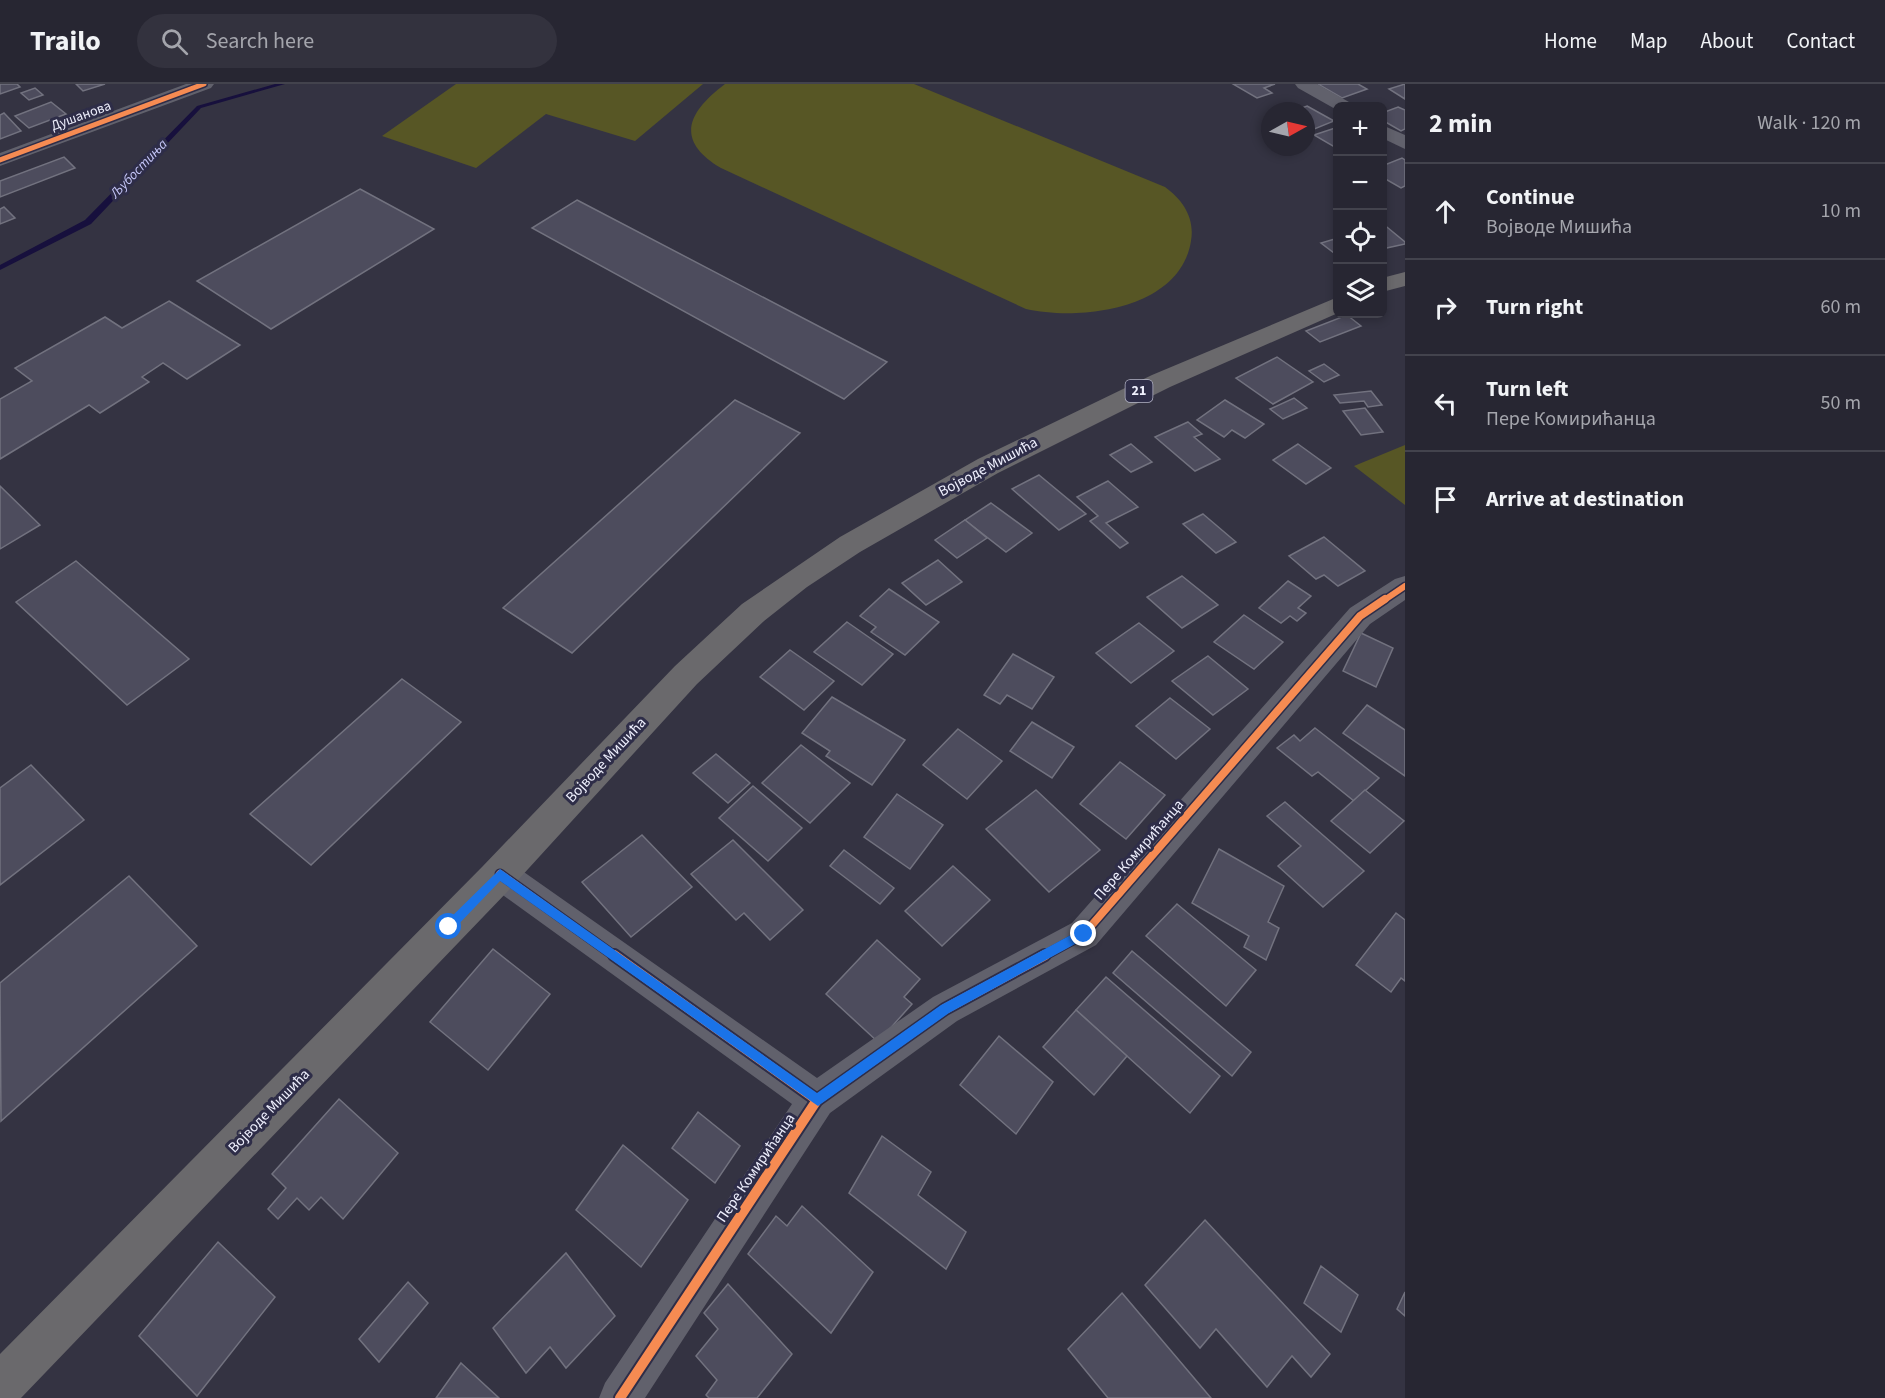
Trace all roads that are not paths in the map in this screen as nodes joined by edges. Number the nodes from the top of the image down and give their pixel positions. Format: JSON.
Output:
{"nodes":[{"id":1,"x":204,"y":84,"type":"edge"},
{"id":2,"x":1304,"y":84,"type":"edge"},
{"id":3,"x":1336,"y":102,"type":"edge"},
{"id":4,"x":1387,"y":132,"type":"edge"},
{"id":5,"x":1405,"y":143,"type":"edge"},
{"id":6,"x":0,"y":160,"type":"edge"},
{"id":7,"x":1405,"y":279,"type":"edge"},
{"id":8,"x":1387,"y":284,"type":"edge"},
{"id":9,"x":1333,"y":306,"type":"edge"},
{"id":10,"x":1405,"y":586,"type":"edge"},
{"id":11,"x":500,"y":874,"type":"junction"},
{"id":12,"x":818,"y":1100,"type":"junction"},
{"id":13,"x":0,"y":1387,"type":"edge"},
{"id":14,"x":620,"y":1398,"type":"edge"}],
"edges":[{"from":1,"to":6,"type":"street","name":"Душанова"},
{"from":2,"to":3,"type":"street"},
{"from":4,"to":5,"type":"street"},
{"from":7,"to":8,"type":"main road"},
{"from":9,"to":11,"type":"main road","name":"Војводе Мишића","number":"21"},
{"from":10,"to":12,"type":"street","name":"Пере Комирићанца"},
{"from":11,"to":12,"type":"street"},
{"from":11,"to":13,"type":"main road","name":"Војводе Мишића","number":"21"},
{"from":12,"to":14,"type":"street","name":"Пере Комирићанца"}]}
